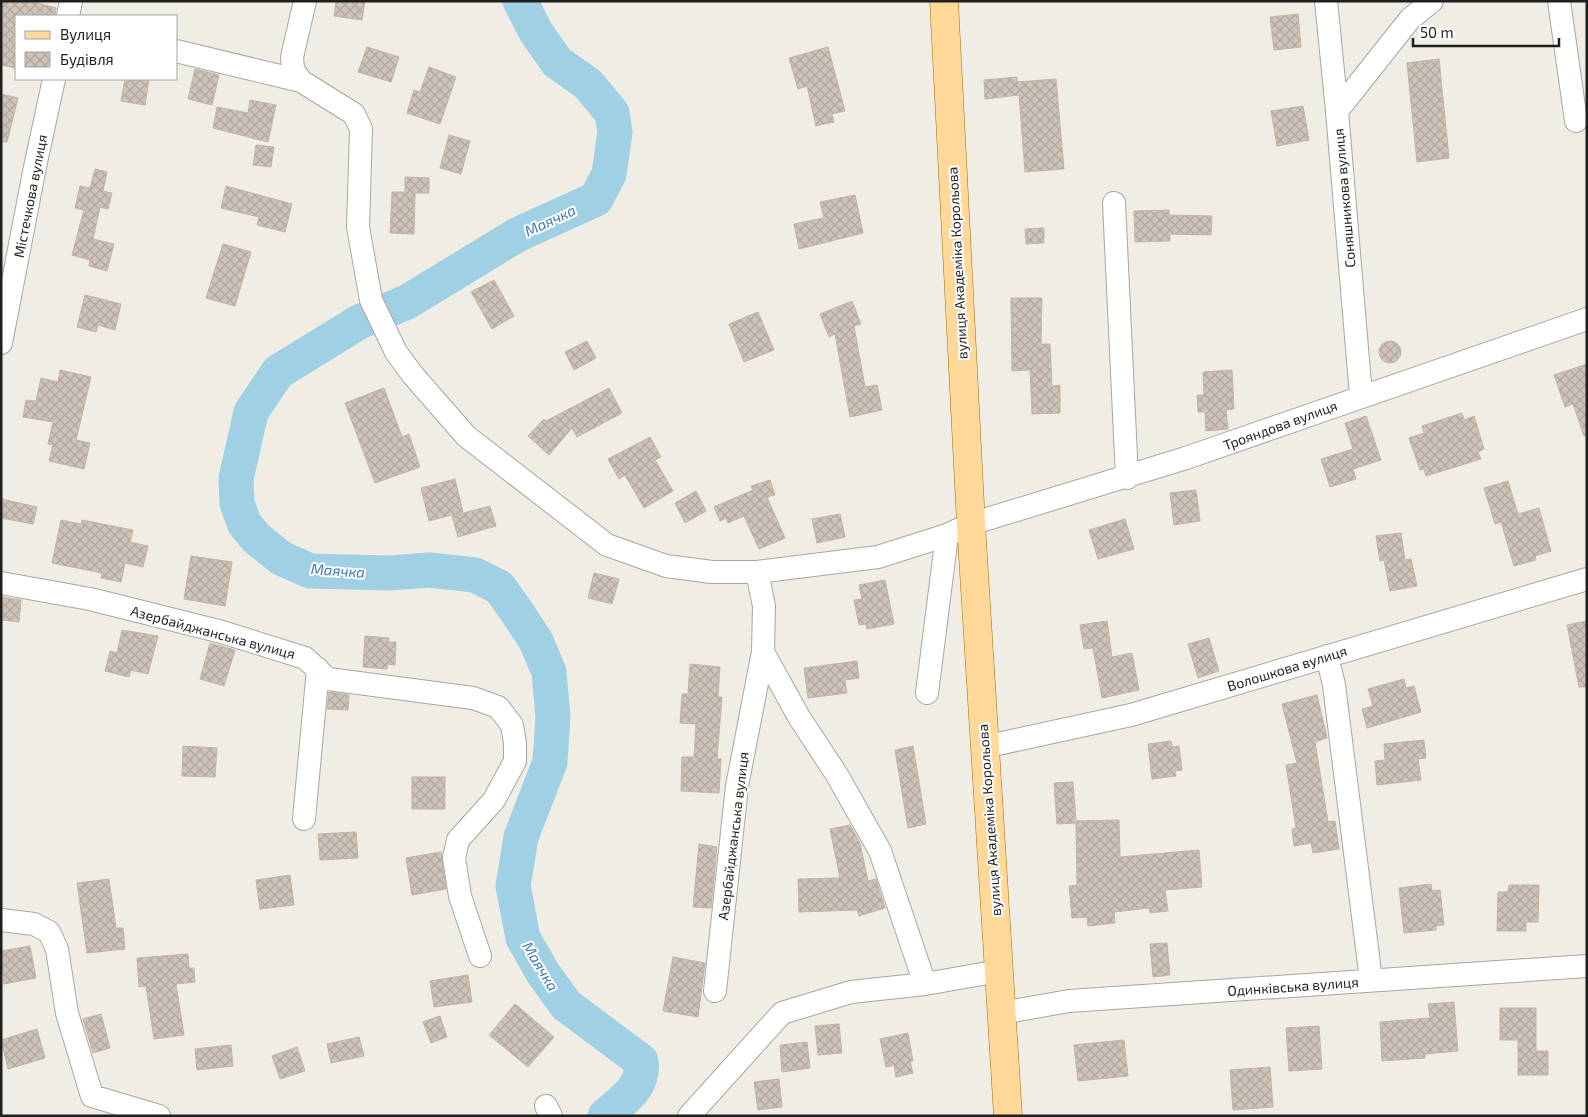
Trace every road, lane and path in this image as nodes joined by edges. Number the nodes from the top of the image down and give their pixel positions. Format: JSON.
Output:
{"nodes":[{"id":1,"x":71,"y":1,"type":"edge"},
{"id":2,"x":304,"y":1,"type":"edge"},
{"id":3,"x":944,"y":1,"type":"edge"},
{"id":4,"x":1326,"y":1,"type":"edge"},
{"id":5,"x":1432,"y":1,"type":"edge"},
{"id":6,"x":1559,"y":1,"type":"edge"},
{"id":7,"x":68,"y":15,"type":"edge"},
{"id":8,"x":178,"y":50,"type":"edge"},
{"id":9,"x":54,"y":80,"type":"edge"},
{"id":10,"x":301,"y":81,"type":"junction"},
{"id":11,"x":1337,"y":111,"type":"junction"},
{"id":12,"x":1576,"y":122,"type":"dead end"},
{"id":13,"x":1114,"y":203,"type":"dead end"},
{"id":14,"x":1587,"y":318,"type":"edge"},
{"id":15,"x":1,"y":343,"type":"edge"},
{"id":16,"x":1361,"y":396,"type":"junction"},
{"id":17,"x":1127,"y":478,"type":"junction"},
{"id":18,"x":959,"y":529,"type":"junction"},
{"id":19,"x":757,"y":572,"type":"junction"},
{"id":20,"x":1587,"y":579,"type":"edge"},
{"id":21,"x":1,"y":583,"type":"edge"},
{"id":22,"x":763,"y":652,"type":"junction"},
{"id":23,"x":1327,"y":656,"type":"junction"},
{"id":24,"x":318,"y":669,"type":"junction"},
{"id":25,"x":926,"y":693,"type":"dead end"},
{"id":26,"x":984,"y":747,"type":"junction"},
{"id":27,"x":304,"y":819,"type":"dead end"},
{"id":28,"x":1,"y":920,"type":"edge"},
{"id":29,"x":480,"y":956,"type":"dead end"},
{"id":30,"x":1587,"y":966,"type":"edge"},
{"id":31,"x":999,"y":971,"type":"junction"},
{"id":32,"x":1371,"y":980,"type":"junction"},
{"id":33,"x":925,"y":984,"type":"junction"},
{"id":34,"x":715,"y":992,"type":"dead end"},
{"id":35,"x":1001,"y":1013,"type":"junction"},
{"id":36,"x":688,"y":1115,"type":"edge"},
{"id":37,"x":159,"y":1116,"type":"edge"},
{"id":38,"x":1008,"y":1116,"type":"edge"}],
"edges":[{"from":1,"to":7,"type":"street"},
{"from":2,"to":10,"type":"street"},
{"from":3,"to":18,"type":"main road","name":"вулиця Академіка Корольова"},
{"from":4,"to":11,"type":"street","name":"Соняшникова вулиця"},
{"from":5,"to":11,"type":"street"},
{"from":6,"to":12,"type":"street"},
{"from":8,"to":10,"type":"street"},
{"from":9,"to":15,"type":"street","name":"Містечкова вулиця"},
{"from":10,"to":19,"type":"street"},
{"from":11,"to":16,"type":"street","name":"Соняшникова вулиця"},
{"from":13,"to":17,"type":"street"},
{"from":14,"to":16,"type":"street","name":"Трояндова вулиця"},
{"from":16,"to":17,"type":"street","name":"Трояндова вулиця"},
{"from":17,"to":18,"type":"street","name":"Трояндова вулиця"},
{"from":18,"to":19,"type":"street"},
{"from":18,"to":25,"type":"street"},
{"from":18,"to":26,"type":"main road","name":"вулиця Академіка Корольова"},
{"from":19,"to":22,"type":"street","name":"Азербайджанська вулиця"},
{"from":20,"to":23,"type":"street","name":"Волошкова вулиця"},
{"from":21,"to":24,"type":"street","name":"Азербайджанська вулиця"},
{"from":22,"to":33,"type":"street"},
{"from":22,"to":34,"type":"street","name":"Азербайджанська вулиця"},
{"from":23,"to":26,"type":"street","name":"Волошкова вулиця"},
{"from":23,"to":32,"type":"street"},
{"from":24,"to":27,"type":"street"},
{"from":24,"to":29,"type":"street","name":"Азербайджанська вулиця"},
{"from":26,"to":31,"type":"main road","name":"вулиця Академіка Корольова"},
{"from":28,"to":37,"type":"street"},
{"from":30,"to":32,"type":"street","name":"Одинківська вулиця"},
{"from":31,"to":33,"type":"street"},
{"from":31,"to":35,"type":"main road","name":"вулиця Академіка Корольова"},
{"from":32,"to":35,"type":"street","name":"Одинківська вулиця"},
{"from":33,"to":36,"type":"street"},
{"from":35,"to":38,"type":"main road","name":"вулиця Академіка Корольова"}]}
